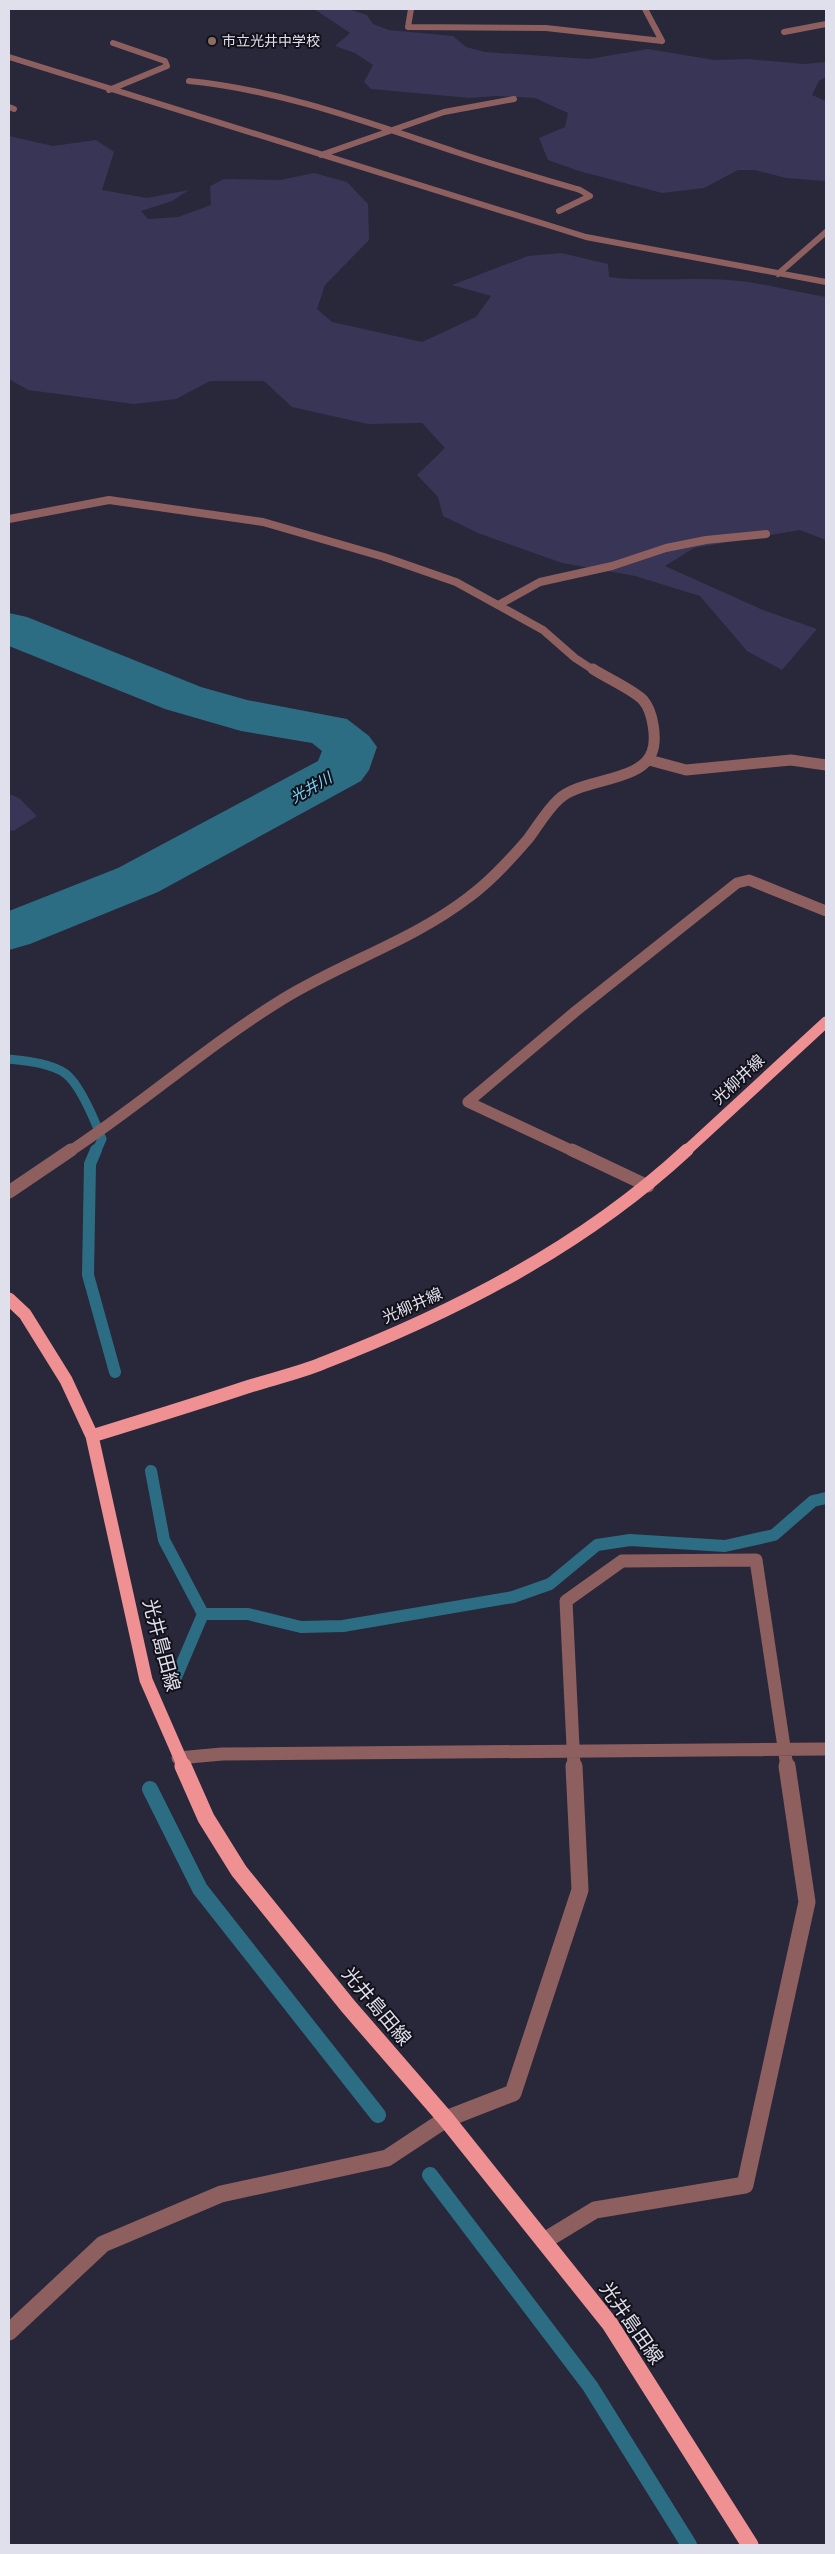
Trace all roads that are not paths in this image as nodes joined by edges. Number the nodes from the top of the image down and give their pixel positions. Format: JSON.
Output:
{"nodes":[{"id":1,"x":411,"y":9,"type":"edge"},
{"id":2,"x":645,"y":9,"type":"edge"},
{"id":3,"x":826,"y":24,"type":"edge"},
{"id":4,"x":784,"y":32,"type":"dead end"},
{"id":5,"x":113,"y":43,"type":"dead end"},
{"id":6,"x":10,"y":58,"type":"edge"},
{"id":7,"x":189,"y":81,"type":"dead end"},
{"id":8,"x":110,"y":90,"type":"junction"},
{"id":9,"x":514,"y":99,"type":"dead end"},
{"id":10,"x":391,"y":130,"type":"junction"},
{"id":11,"x":321,"y":156,"type":"junction"},
{"id":12,"x":559,"y":211,"type":"dead end"},
{"id":13,"x":826,"y":232,"type":"edge"},
{"id":14,"x":778,"y":274,"type":"junction"},
{"id":15,"x":826,"y":282,"type":"edge"},
{"id":16,"x":9,"y":519,"type":"edge"},
{"id":17,"x":766,"y":534,"type":"dead end"},
{"id":18,"x":500,"y":604,"type":"junction"},
{"id":19,"x":649,"y":760,"type":"junction"},
{"id":20,"x":826,"y":765,"type":"edge"},
{"id":21,"x":826,"y":911,"type":"edge"},
{"id":22,"x":826,"y":1022,"type":"edge"},
{"id":23,"x":648,"y":1186,"type":"junction"},
{"id":24,"x":9,"y":1192,"type":"edge"},
{"id":25,"x":9,"y":1299,"type":"edge"},
{"id":26,"x":92,"y":1436,"type":"junction"},
{"id":27,"x":785,"y":1749,"type":"junction"},
{"id":28,"x":826,"y":1749,"type":"edge"},
{"id":29,"x":572,"y":1751,"type":"junction"},
{"id":30,"x":178,"y":1758,"type":"junction"},
{"id":31,"x":446,"y":2118,"type":"junction"},
{"id":32,"x":544,"y":2241,"type":"junction"},
{"id":33,"x":9,"y":2332,"type":"edge"},
{"id":34,"x":750,"y":2545,"type":"edge"}],
"edges":[{"from":1,"to":2,"type":"street"},
{"from":3,"to":4,"type":"street"},
{"from":5,"to":8,"type":"street"},
{"from":6,"to":8,"type":"street"},
{"from":7,"to":10,"type":"street"},
{"from":8,"to":11,"type":"street"},
{"from":9,"to":10,"type":"street"},
{"from":10,"to":11,"type":"street"},
{"from":10,"to":12,"type":"street"},
{"from":11,"to":14,"type":"street"},
{"from":13,"to":14,"type":"street"},
{"from":14,"to":15,"type":"street"},
{"from":16,"to":18,"type":"street"},
{"from":17,"to":18,"type":"street"},
{"from":18,"to":19,"type":"street"},
{"from":19,"to":20,"type":"street"},
{"from":19,"to":24,"type":"street"},
{"from":21,"to":23,"type":"street"},
{"from":22,"to":23,"type":"main road","name":"光柳井線"},
{"from":23,"to":26,"type":"main road","name":"光柳井線"},
{"from":25,"to":26,"type":"main road"},
{"from":26,"to":30,"type":"main road","name":"光井島田線"},
{"from":27,"to":28,"type":"street"},
{"from":27,"to":29,"type":"street"},
{"from":27,"to":29,"type":"street"},
{"from":27,"to":32,"type":"street"},
{"from":29,"to":30,"type":"street"},
{"from":29,"to":31,"type":"street"},
{"from":30,"to":31,"type":"main road","name":"光井島田線"},
{"from":31,"to":32,"type":"main road","name":"光井島田線"},
{"from":31,"to":33,"type":"street"},
{"from":32,"to":34,"type":"main road","name":"光井島田線"}]}
